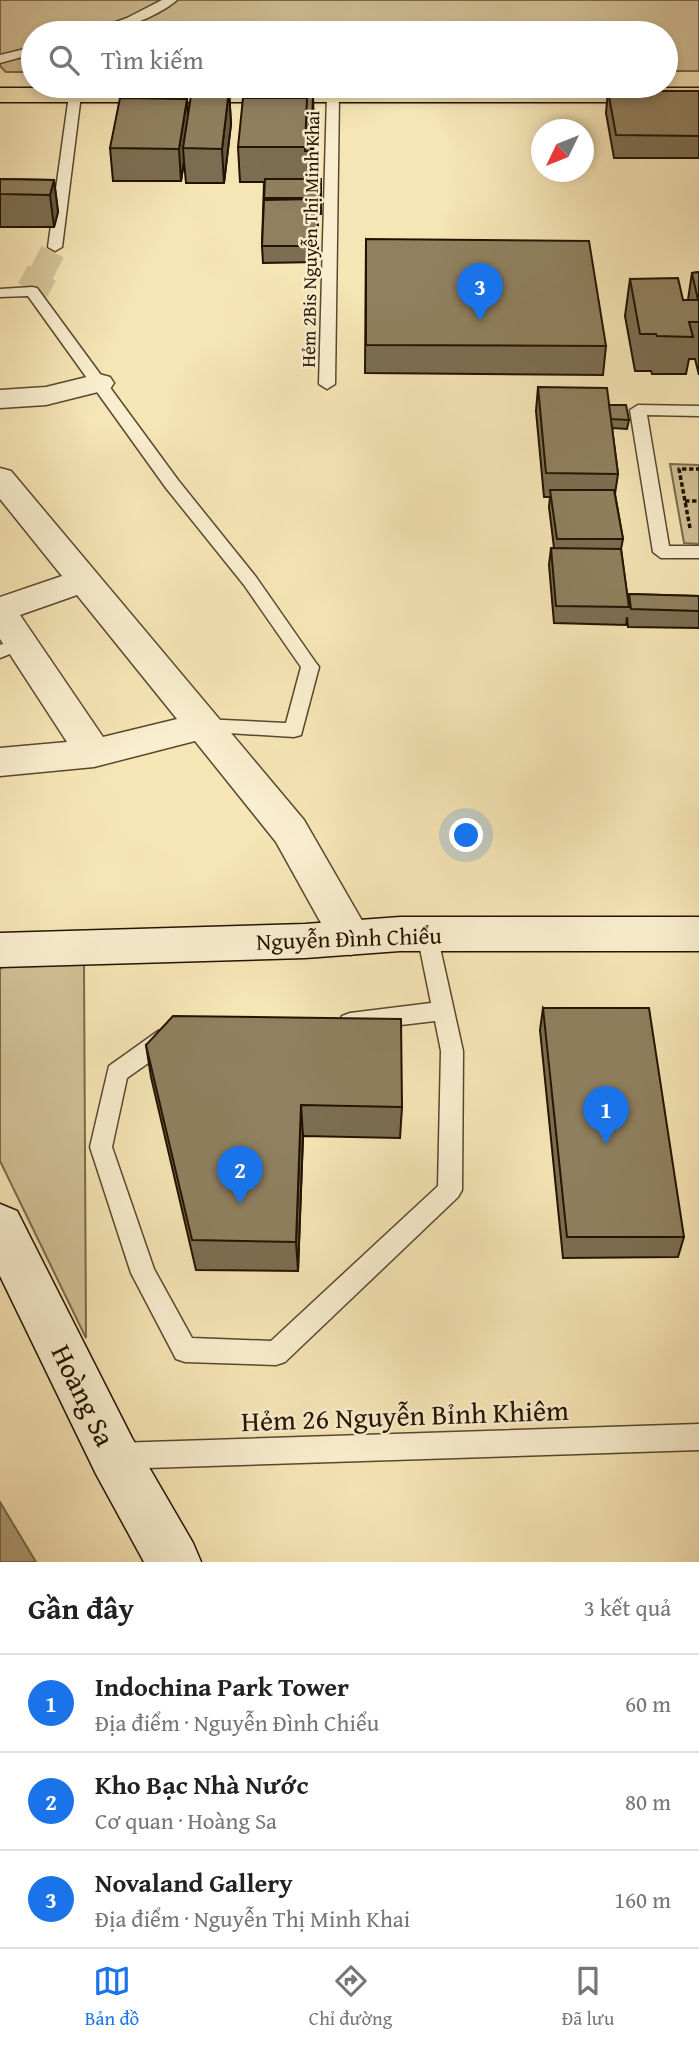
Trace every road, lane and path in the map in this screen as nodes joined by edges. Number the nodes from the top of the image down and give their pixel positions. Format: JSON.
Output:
{"nodes":[{"id":1,"x":171,"y":0,"type":"edge"},
{"id":2,"x":128,"y":21,"type":"edge"},
{"id":3,"x":21,"y":53,"type":"edge"},
{"id":4,"x":0,"y":59,"type":"edge"},
{"id":5,"x":0,"y":82,"type":"edge"},
{"id":6,"x":21,"y":82,"type":"edge"},
{"id":7,"x":678,"y":83,"type":"edge"},
{"id":8,"x":699,"y":83,"type":"edge"},
{"id":9,"x":678,"y":94,"type":"edge"},
{"id":10,"x":0,"y":95,"type":"edge"},
{"id":11,"x":21,"y":95,"type":"edge"},
{"id":12,"x":699,"y":95,"type":"edge"},
{"id":13,"x":74,"y":98,"type":"edge"},
{"id":14,"x":333,"y":98,"type":"edge"},
{"id":15,"x":55,"y":247,"type":"tunnel mouth"},
{"id":16,"x":0,"y":293,"type":"edge"},
{"id":17,"x":99,"y":383,"type":"junction"},
{"id":18,"x":327,"y":384,"type":"dead end"},
{"id":19,"x":0,"y":399,"type":"edge"},
{"id":20,"x":699,"y":411,"type":"edge"},
{"id":21,"x":699,"y":469,"type":"edge"},
{"id":22,"x":6,"y":494,"type":"edge"},
{"id":23,"x":685,"y":500,"type":"junction"},
{"id":24,"x":699,"y":501,"type":"edge"},
{"id":25,"x":695,"y":545,"type":"edge"},
{"id":26,"x":83,"y":581,"type":"junction"},
{"id":27,"x":0,"y":610,"type":"edge"},
{"id":28,"x":10,"y":648,"type":"edge"},
{"id":29,"x":201,"y":726,"type":"junction"},
{"id":30,"x":94,"y":753,"type":"junction"},
{"id":31,"x":0,"y":762,"type":"edge"},
{"id":32,"x":427,"y":934,"type":"junction"},
{"id":33,"x":699,"y":934,"type":"edge"},
{"id":34,"x":351,"y":938,"type":"junction"},
{"id":35,"x":0,"y":950,"type":"edge"},
{"id":36,"x":443,"y":1011,"type":"junction"},
{"id":37,"x":334,"y":1021,"type":"edge"},
{"id":38,"x":184,"y":1025,"type":"edge"},
{"id":39,"x":0,"y":1226,"type":"edge"},
{"id":40,"x":699,"y":1437,"type":"edge"},
{"id":41,"x":114,"y":1456,"type":"junction"},
{"id":42,"x":174,"y":1562,"type":"edge"}],
"edges":[{"from":1,"to":2,"type":"lane"},
{"from":3,"to":4,"type":"lane"},
{"from":5,"to":6,"type":"main road"},
{"from":7,"to":8,"type":"main road"},
{"from":9,"to":12,"type":"main road"},
{"from":10,"to":11,"type":"main road"},
{"from":13,"to":15,"type":"lane"},
{"from":14,"to":18,"type":"lane","name":"Hẻm 2Bis Nguyễn Thị Minh Khai"},
{"from":16,"to":17,"type":"lane"},
{"from":17,"to":19,"type":"street"},
{"from":17,"to":29,"type":"lane"},
{"from":20,"to":25,"type":"lane"},
{"from":21,"to":23,"type":"path"},
{"from":22,"to":26,"type":"street"},
{"from":23,"to":24,"type":"path"},
{"from":23,"to":25,"type":"path"},
{"from":26,"to":27,"type":"street"},
{"from":26,"to":29,"type":"street"},
{"from":27,"to":28,"type":"street"},
{"from":28,"to":30,"type":"street"},
{"from":29,"to":30,"type":"street"},
{"from":29,"to":34,"type":"street"},
{"from":30,"to":31,"type":"street"},
{"from":32,"to":33,"type":"street","name":"Nguyễn Đình Chiểu"},
{"from":32,"to":34,"type":"street","name":"Nguyễn Đình Chiểu"},
{"from":32,"to":36,"type":"lane"},
{"from":34,"to":35,"type":"street","name":"Nguyễn Đình Chiểu"},
{"from":36,"to":37,"type":"lane"},
{"from":36,"to":38,"type":"lane"},
{"from":39,"to":41,"type":"street","name":"Hoàng Sa"},
{"from":40,"to":41,"type":"lane","name":"Hẻm 26 Nguyễn Bỉnh Khiêm"},
{"from":41,"to":42,"type":"street","name":"Hoàng Sa"}]}
